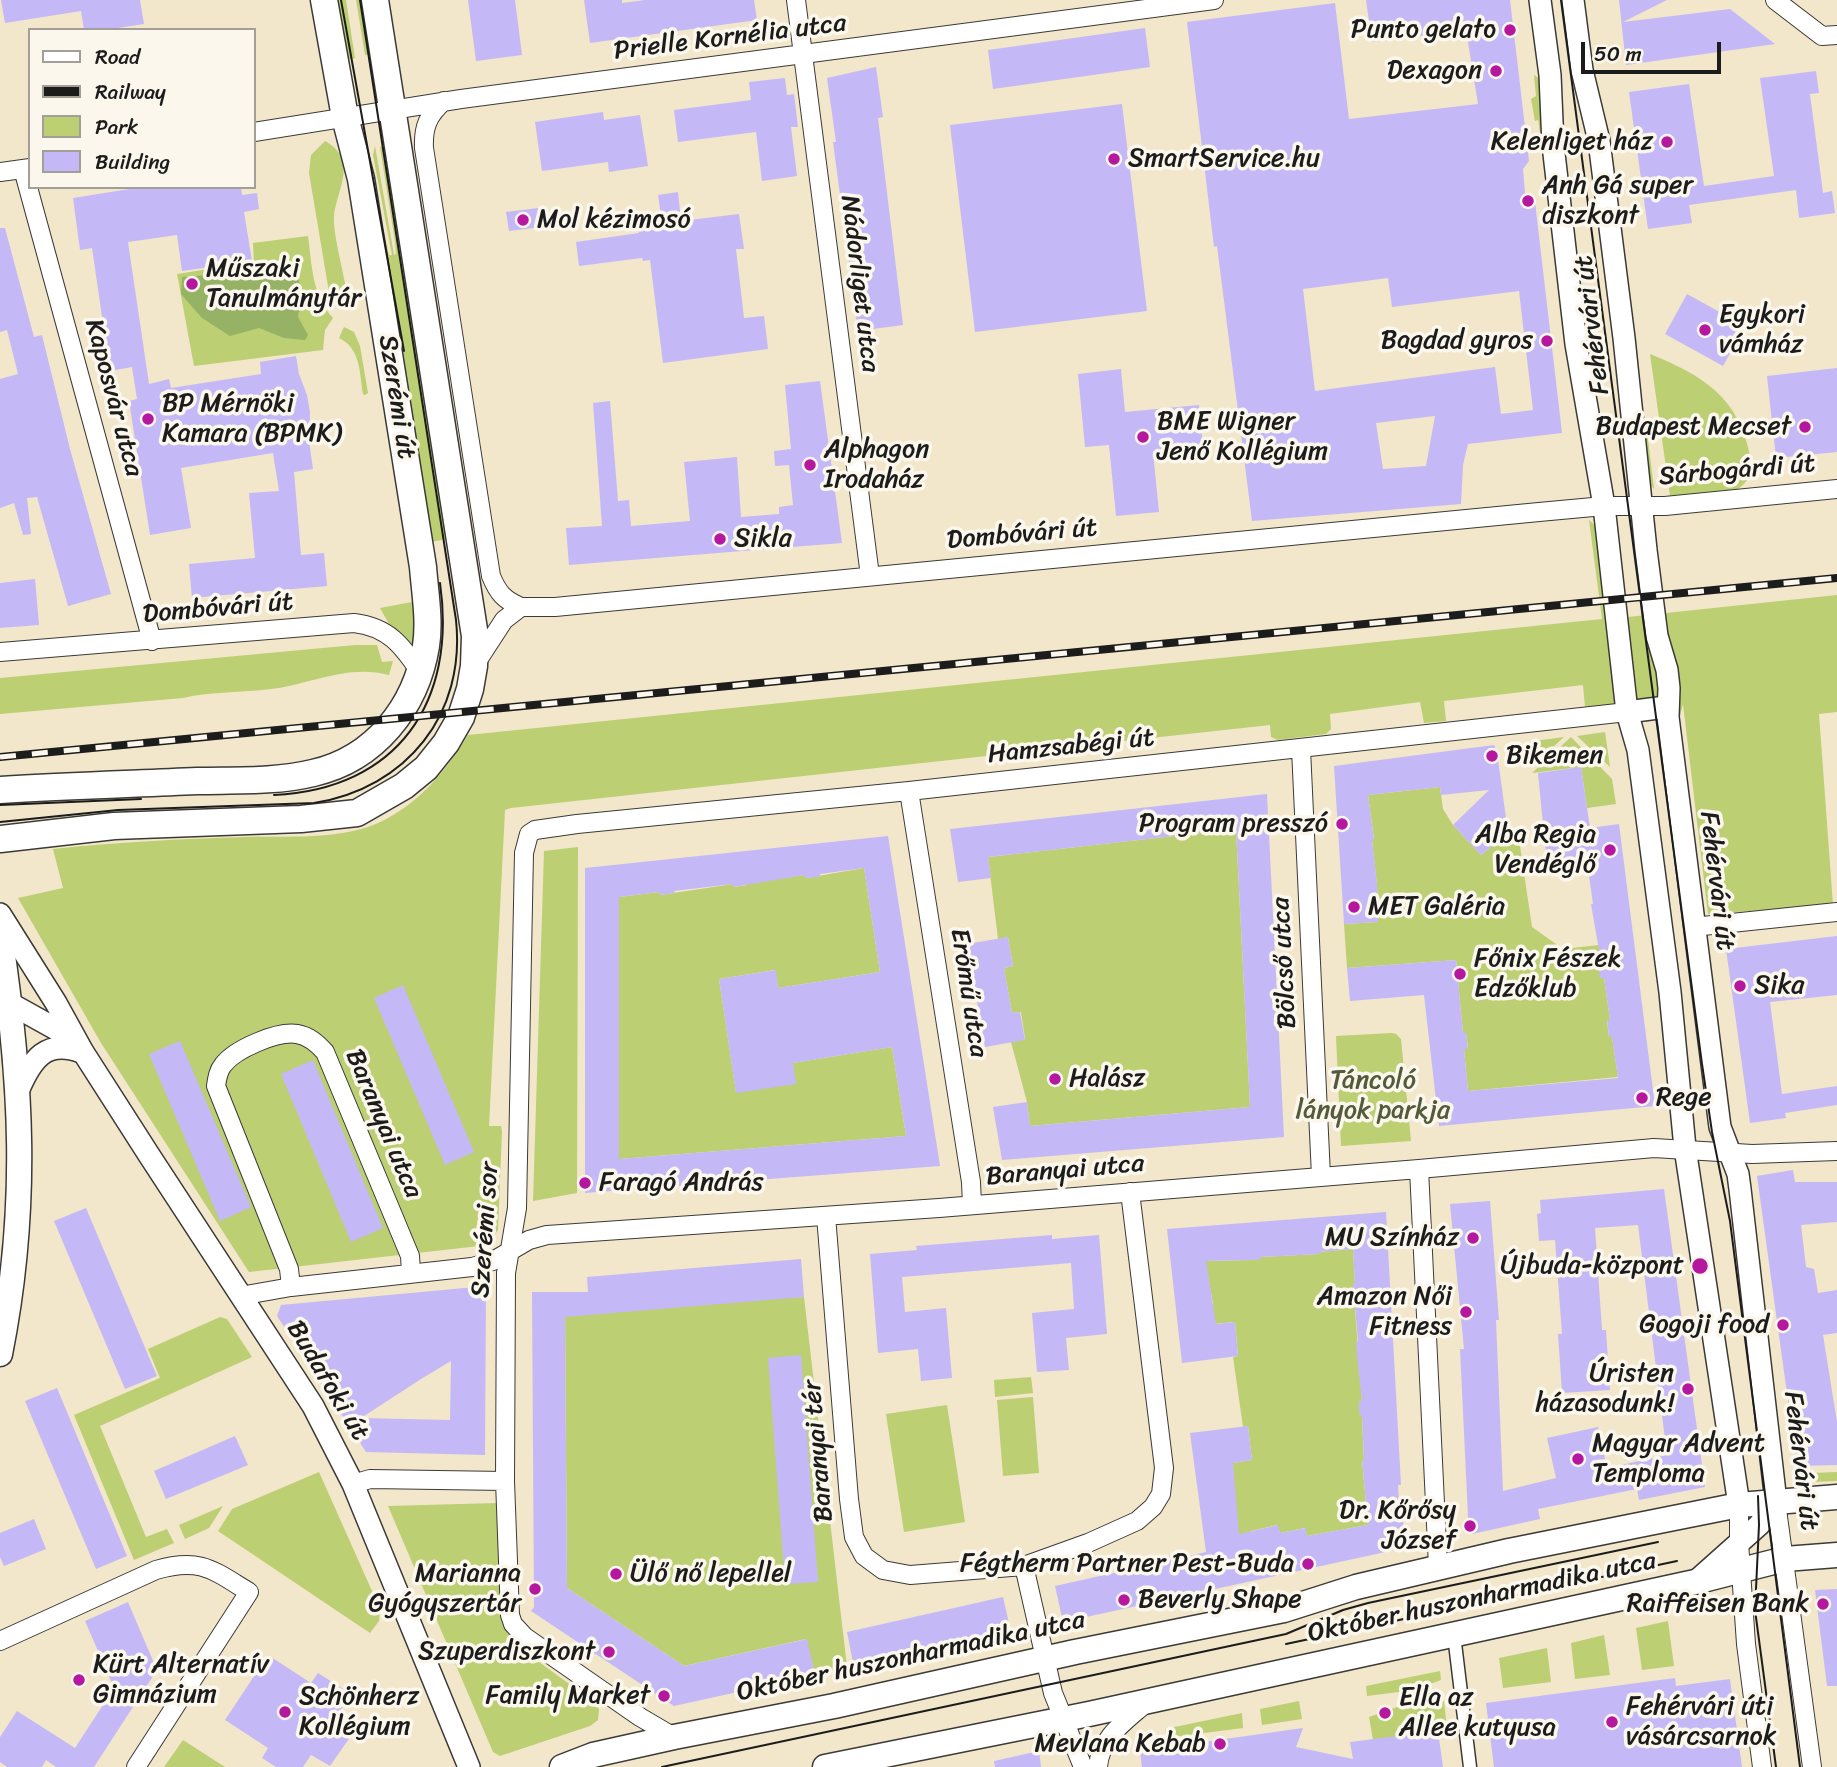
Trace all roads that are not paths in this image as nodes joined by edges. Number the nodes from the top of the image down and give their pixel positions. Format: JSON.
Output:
{"nodes":[{"id":1,"x":324,"y":0,"type":"edge"},
{"id":2,"x":375,"y":0,"type":"edge"},
{"id":3,"x":796,"y":0,"type":"edge"},
{"id":4,"x":1214,"y":0,"type":"edge"},
{"id":5,"x":1541,"y":0,"type":"edge"},
{"id":6,"x":1573,"y":0,"type":"edge"},
{"id":7,"x":1774,"y":0,"type":"edge"},
{"id":8,"x":1162,"y":4,"type":"edge"},
{"id":9,"x":1837,"y":35,"type":"edge"},
{"id":10,"x":803,"y":55,"type":"junction"},
{"id":11,"x":444,"y":101,"type":"junction"},
{"id":12,"x":392,"y":110,"type":"junction"},
{"id":13,"x":345,"y":117,"type":"junction"},
{"id":14,"x":256,"y":132,"type":"edge"},
{"id":15,"x":26,"y":168,"type":"edge"},
{"id":16,"x":0,"y":172,"type":"edge"},
{"id":17,"x":32,"y":189,"type":"edge"},
{"id":18,"x":442,"y":350,"type":"junction"},
{"id":19,"x":1837,"y":489,"type":"edge"},
{"id":20,"x":1604,"y":506,"type":"junction"},
{"id":21,"x":1641,"y":506,"type":"junction"},
{"id":22,"x":870,"y":576,"type":"junction"},
{"id":23,"x":522,"y":607,"type":"junction"},
{"id":24,"x":152,"y":641,"type":"junction"},
{"id":25,"x":0,"y":652,"type":"edge"},
{"id":26,"x":474,"y":666,"type":"junction"},
{"id":27,"x":420,"y":672,"type":"junction"},
{"id":28,"x":1666,"y":707,"type":"junction"},
{"id":29,"x":1627,"y":712,"type":"junction"},
{"id":30,"x":1301,"y":748,"type":"junction"},
{"id":31,"x":0,"y":790,"type":"edge"},
{"id":32,"x":909,"y":791,"type":"junction"},
{"id":33,"x":0,"y":839,"type":"edge"},
{"id":34,"x":526,"y":840,"type":"joint"},
{"id":35,"x":1837,"y":912,"type":"edge"},
{"id":36,"x":0,"y":914,"type":"edge"},
{"id":37,"x":1693,"y":927,"type":"junction"},
{"id":38,"x":0,"y":935,"type":"edge"},
{"id":39,"x":5,"y":999,"type":"edge"},
{"id":40,"x":83,"y":1052,"type":"junction"},
{"id":41,"x":19,"y":1089,"type":"junction"},
{"id":42,"x":10,"y":1145,"type":"edge"},
{"id":43,"x":1685,"y":1148,"type":"junction"},
{"id":44,"x":1837,"y":1151,"type":"edge"},
{"id":45,"x":1729,"y":1152,"type":"junction"},
{"id":46,"x":1419,"y":1169,"type":"junction"},
{"id":47,"x":1321,"y":1176,"type":"junction"},
{"id":48,"x":1130,"y":1192,"type":"junction"},
{"id":49,"x":972,"y":1205,"type":"junction"},
{"id":50,"x":826,"y":1216,"type":"junction"},
{"id":51,"x":511,"y":1251,"type":"junction"},
{"id":52,"x":411,"y":1272,"type":"junction"},
{"id":53,"x":291,"y":1287,"type":"junction"},
{"id":54,"x":240,"y":1296,"type":"junction"},
{"id":55,"x":0,"y":1354,"type":"edge"},
{"id":56,"x":505,"y":1481,"type":"junction"},
{"id":57,"x":353,"y":1484,"type":"junction"},
{"id":58,"x":1837,"y":1496,"type":"edge"},
{"id":59,"x":1776,"y":1502,"type":"junction"},
{"id":60,"x":1739,"y":1505,"type":"junction"},
{"id":61,"x":1739,"y":1542,"type":"junction"},
{"id":62,"x":1837,"y":1555,"type":"edge"},
{"id":63,"x":1785,"y":1559,"type":"junction"},
{"id":64,"x":1024,"y":1566,"type":"junction"},
{"id":65,"x":1438,"y":1566,"type":"junction"},
{"id":66,"x":1741,"y":1570,"type":"junction"},
{"id":67,"x":1695,"y":1582,"type":"junction"},
{"id":68,"x":1454,"y":1635,"type":"junction"},
{"id":69,"x":0,"y":1641,"type":"edge"},
{"id":70,"x":1044,"y":1658,"type":"junction"},
{"id":71,"x":1147,"y":1702,"type":"junction"},
{"id":72,"x":1062,"y":1720,"type":"junction"},
{"id":73,"x":674,"y":1737,"type":"junction"},
{"id":74,"x":136,"y":1767,"type":"edge"},
{"id":75,"x":469,"y":1767,"type":"edge"},
{"id":76,"x":562,"y":1767,"type":"edge"},
{"id":77,"x":825,"y":1767,"type":"edge"},
{"id":78,"x":1083,"y":1767,"type":"edge"},
{"id":79,"x":1098,"y":1767,"type":"edge"},
{"id":80,"x":1470,"y":1767,"type":"edge"},
{"id":81,"x":1762,"y":1767,"type":"edge"},
{"id":82,"x":1812,"y":1767,"type":"edge"}],
"edges":[{"from":1,"to":13,"type":"main road","name":"Szerémi út"},
{"from":2,"to":12,"type":"main road","name":"Szerémi út"},
{"from":3,"to":10,"type":"street","name":"Nádorliget utca"},
{"from":4,"to":8,"type":"street","name":"Prielle Kornélia utca"},
{"from":5,"to":20,"type":"street","name":"Fehérvári út"},
{"from":6,"to":21,"type":"street","name":"Fehérvári út"},
{"from":7,"to":9,"type":"street"},
{"from":8,"to":10,"type":"street","name":"Prielle Kornélia utca"},
{"from":10,"to":11,"type":"street","name":"Prielle Kornélia utca"},
{"from":10,"to":22,"type":"street","name":"Nádorliget utca"},
{"from":11,"to":12,"type":"street","name":"Prielle Kornélia utca"},
{"from":11,"to":18,"type":"street","name":"Szerémi út"},
{"from":12,"to":13,"type":"street","name":"Prielle Kornélia utca"},
{"from":12,"to":18,"type":"main road","name":"Szerémi út"},
{"from":13,"to":14,"type":"street","name":"Prielle Kornélia utca"},
{"from":13,"to":27,"type":"main road","name":"Szerémi út"},
{"from":15,"to":16,"type":"street"},
{"from":17,"to":24,"type":"street","name":"Kaposvár utca"},
{"from":18,"to":23,"type":"street","name":"Szerémi út"},
{"from":18,"to":26,"type":"main road","name":"Szerémi út"},
{"from":19,"to":21,"type":"street","name":"Sárbogárdi út"},
{"from":20,"to":21,"type":"street","name":"Sárbogárdi út"},
{"from":20,"to":22,"type":"street","name":"Dombóvári út"},
{"from":20,"to":29,"type":"street","name":"Fehérvári út"},
{"from":21,"to":28,"type":"street","name":"Fehérvári út"},
{"from":22,"to":23,"type":"street","name":"Dombóvári út"},
{"from":23,"to":26,"type":"street"},
{"from":24,"to":25,"type":"street","name":"Dombóvári út"},
{"from":24,"to":27,"type":"street","name":"Dombóvári út"},
{"from":26,"to":33,"type":"main road","name":"Szerémi út"},
{"from":27,"to":31,"type":"main road","name":"Szerémi út"},
{"from":28,"to":29,"type":"street"},
{"from":28,"to":37,"type":"street","name":"Fehérvári út"},
{"from":29,"to":30,"type":"street","name":"Hamzsabégi út"},
{"from":29,"to":43,"type":"street","name":"Fehérvári út"},
{"from":30,"to":32,"type":"street","name":"Hamzsabégi út"},
{"from":30,"to":47,"type":"street","name":"Bölcső utca"},
{"from":32,"to":34,"type":"street","name":"Hamzsabégi út"},
{"from":32,"to":49,"type":"street","name":"Erőmű utca"},
{"from":34,"to":51,"type":"street","name":"Szerémi sor"},
{"from":35,"to":37,"type":"street"},
{"from":36,"to":40,"type":"street","name":"Budafoki út"},
{"from":37,"to":45,"type":"street","name":"Fehérvári út"},
{"from":38,"to":39,"type":"main road"},
{"from":39,"to":40,"type":"street","name":"Budafoki út"},
{"from":39,"to":41,"type":"main road"},
{"from":40,"to":41,"type":"street"},
{"from":40,"to":54,"type":"street","name":"Budafoki út"},
{"from":41,"to":42,"type":"main road"},
{"from":42,"to":55,"type":"main road"},
{"from":43,"to":45,"type":"street","name":"Baranyai utca"},
{"from":43,"to":46,"type":"street","name":"Baranyai utca"},
{"from":43,"to":60,"type":"street","name":"Fehérvári út"},
{"from":44,"to":45,"type":"street","name":"Baranyai utca"},
{"from":45,"to":59,"type":"street","name":"Fehérvári út"},
{"from":46,"to":47,"type":"street","name":"Baranyai utca"},
{"from":46,"to":65,"type":"street"},
{"from":47,"to":48,"type":"street","name":"Baranyai utca"},
{"from":48,"to":49,"type":"street","name":"Baranyai utca"},
{"from":48,"to":64,"type":"street","name":"Baranyai tér"},
{"from":49,"to":50,"type":"street","name":"Baranyai utca"},
{"from":50,"to":51,"type":"street","name":"Baranyai utca"},
{"from":50,"to":64,"type":"street","name":"Baranyai tér"},
{"from":51,"to":52,"type":"street","name":"Baranyai utca"},
{"from":51,"to":56,"type":"street","name":"Szerémi sor"},
{"from":52,"to":53,"type":"street","name":"Baranyai utca"},
{"from":52,"to":53,"type":"street","name":"Baranyai utca"},
{"from":53,"to":54,"type":"street","name":"Baranyai utca"},
{"from":54,"to":57,"type":"street","name":"Budafoki út"},
{"from":56,"to":57,"type":"street"},
{"from":56,"to":73,"type":"street","name":"Szerémi sor"},
{"from":57,"to":75,"type":"street","name":"Budafoki út"},
{"from":58,"to":59,"type":"main road","name":"Október huszonharmadika utca"},
{"from":59,"to":60,"type":"main road","name":"Október huszonharmadika utca"},
{"from":59,"to":61,"type":"street"},
{"from":59,"to":63,"type":"street","name":"Fehérvári út"},
{"from":60,"to":61,"type":"street","name":"Fehérvári út"},
{"from":60,"to":65,"type":"main road","name":"Október huszonharmadika utca"},
{"from":61,"to":66,"type":"street","name":"Fehérvári út"},
{"from":61,"to":67,"type":"street"},
{"from":62,"to":63,"type":"main road","name":"Október huszonharmadika utca"},
{"from":63,"to":66,"type":"main road","name":"Október huszonharmadika utca"},
{"from":63,"to":82,"type":"street","name":"Fehérvári út"},
{"from":64,"to":70,"type":"street"},
{"from":65,"to":70,"type":"main road","name":"Október huszonharmadika utca"},
{"from":66,"to":67,"type":"main road","name":"Október huszonharmadika utca"},
{"from":66,"to":81,"type":"street","name":"Fehérvári út"},
{"from":67,"to":68,"type":"main road","name":"Október huszonharmadika utca"},
{"from":68,"to":71,"type":"main road","name":"Október huszonharmadika utca"},
{"from":68,"to":80,"type":"street"},
{"from":69,"to":74,"type":"street"},
{"from":70,"to":72,"type":"street"},
{"from":70,"to":73,"type":"main road","name":"Október huszonharmadika utca"},
{"from":71,"to":72,"type":"main road","name":"Október huszonharmadika utca"},
{"from":71,"to":79,"type":"street"},
{"from":72,"to":77,"type":"main road","name":"Október huszonharmadika utca"},
{"from":72,"to":78,"type":"street"},
{"from":73,"to":76,"type":"main road","name":"Október huszonharmadika utca"}]}
